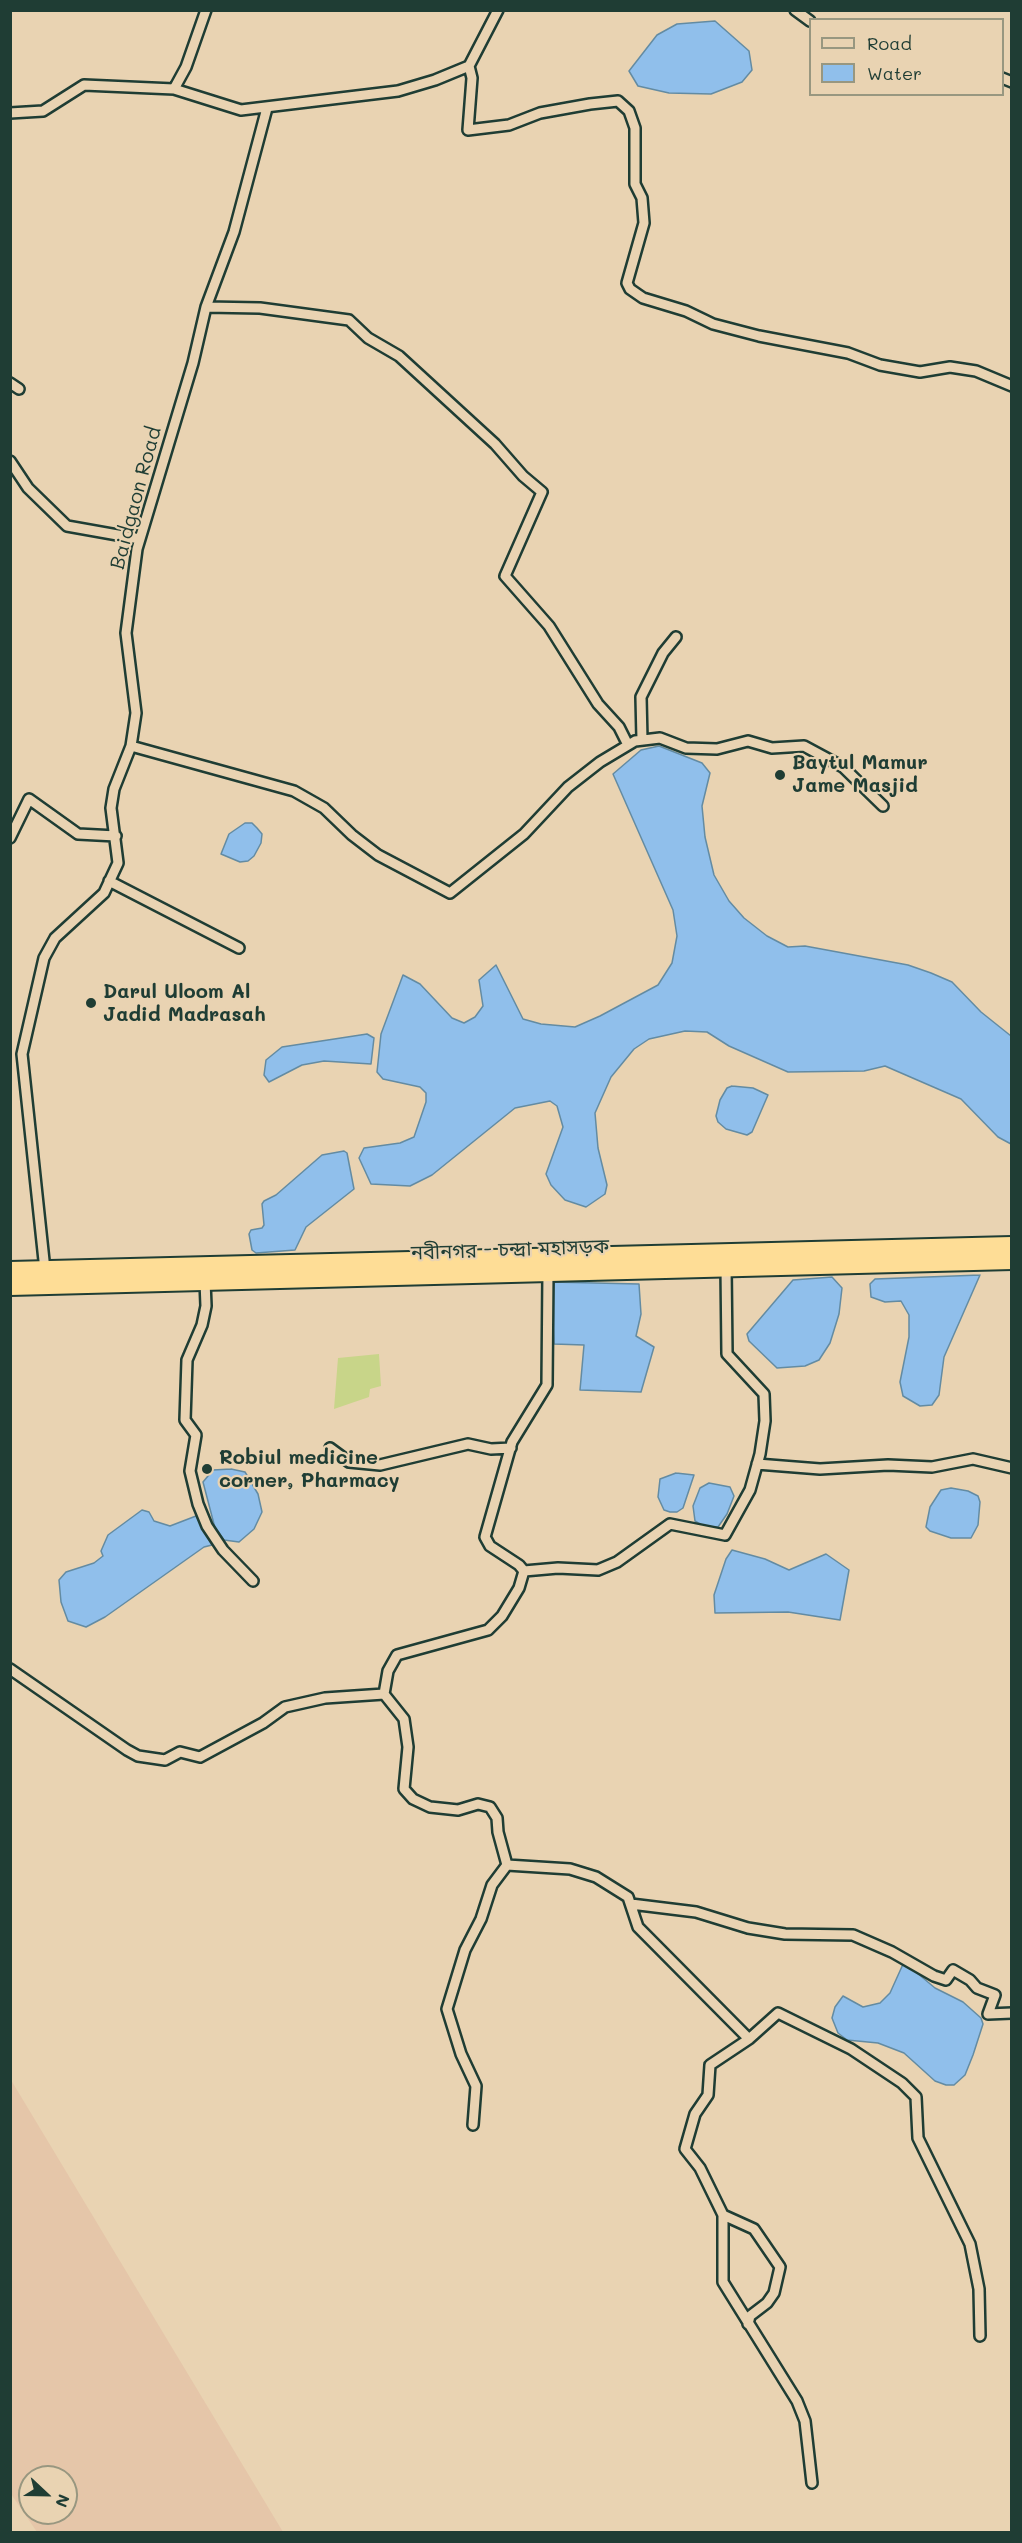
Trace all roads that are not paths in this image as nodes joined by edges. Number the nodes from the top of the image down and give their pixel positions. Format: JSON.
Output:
{"nodes":[{"id":1,"x":206,"y":10,"type":"edge"},
{"id":2,"x":498,"y":10,"type":"edge"},
{"id":3,"x":795,"y":10,"type":"edge"},
{"id":4,"x":809,"y":20,"type":"edge"},
{"id":5,"x":469,"y":66,"type":"junction"},
{"id":6,"x":174,"y":89,"type":"junction"},
{"id":7,"x":267,"y":108,"type":"junction"},
{"id":8,"x":10,"y":113,"type":"edge"},
{"id":9,"x":206,"y":307,"type":"junction"},
{"id":10,"x":1011,"y":386,"type":"edge"},
{"id":11,"x":10,"y":461,"type":"edge"},
{"id":12,"x":140,"y":539,"type":"junction"},
{"id":13,"x":676,"y":637,"type":"dead end"},
{"id":14,"x":642,"y":740,"type":"junction"},
{"id":15,"x":628,"y":745,"type":"junction"},
{"id":16,"x":132,"y":746,"type":"junction"},
{"id":17,"x":883,"y":806,"type":"dead end"},
{"id":18,"x":116,"y":836,"type":"junction"},
{"id":19,"x":10,"y":838,"type":"edge"},
{"id":20,"x":109,"y":881,"type":"junction"},
{"id":21,"x":239,"y":948,"type":"dead end"},
{"id":22,"x":1011,"y":1246,"type":"edge"},
{"id":23,"x":1011,"y":1260,"type":"edge"},
{"id":24,"x":726,"y":1267,"type":"junction"},
{"id":25,"x":45,"y":1270,"type":"junction"},
{"id":26,"x":10,"y":1271,"type":"edge"},
{"id":27,"x":548,"y":1272,"type":"junction"},
{"id":28,"x":205,"y":1281,"type":"junction"},
{"id":29,"x":10,"y":1286,"type":"edge"},
{"id":30,"x":330,"y":1448,"type":"dead end"},
{"id":31,"x":511,"y":1448,"type":"junction"},
{"id":32,"x":757,"y":1464,"type":"junction"},
{"id":33,"x":1011,"y":1468,"type":"edge"},
{"id":34,"x":524,"y":1571,"type":"junction"},
{"id":35,"x":253,"y":1581,"type":"dead end"},
{"id":36,"x":10,"y":1670,"type":"edge"},
{"id":37,"x":384,"y":1694,"type":"junction"},
{"id":38,"x":507,"y":1865,"type":"junction"},
{"id":39,"x":631,"y":1904,"type":"junction"},
{"id":40,"x":1011,"y":2013,"type":"edge"},
{"id":41,"x":749,"y":2038,"type":"junction"},
{"id":42,"x":473,"y":2125,"type":"dead end"},
{"id":43,"x":723,"y":2215,"type":"junction"},
{"id":44,"x":748,"y":2324,"type":"junction"},
{"id":45,"x":980,"y":2336,"type":"dead end"},
{"id":46,"x":812,"y":2482,"type":"dead end"}],
"edges":[{"from":1,"to":6,"type":"street"},
{"from":2,"to":5,"type":"street"},
{"from":3,"to":4,"type":"street"},
{"from":5,"to":7,"type":"street"},
{"from":5,"to":10,"type":"street"},
{"from":6,"to":7,"type":"street"},
{"from":6,"to":8,"type":"street"},
{"from":7,"to":9,"type":"street","name":"Baidgaon Road"},
{"from":9,"to":12,"type":"street","name":"Baidgaon Road"},
{"from":9,"to":15,"type":"street"},
{"from":11,"to":12,"type":"street"},
{"from":12,"to":16,"type":"street","name":"Baidgaon Road"},
{"from":13,"to":14,"type":"street"},
{"from":14,"to":15,"type":"street"},
{"from":14,"to":17,"type":"street"},
{"from":15,"to":16,"type":"street"},
{"from":16,"to":18,"type":"street","name":"Baidgaon Road"},
{"from":18,"to":19,"type":"street"},
{"from":18,"to":20,"type":"street","name":"Baidgaon Road"},
{"from":20,"to":21,"type":"street"},
{"from":20,"to":25,"type":"street","name":"Baidgaon Road"},
{"from":22,"to":25,"type":"highway","name":"নবীনগর - চন্দ্রা মহাসড়ক"},
{"from":23,"to":24,"type":"highway","name":"নবীনগর - চন্দ্রা মহাসড়ক"},
{"from":24,"to":27,"type":"highway","name":"নবীনগর - চন্দ্রা মহাসড়ক"},
{"from":24,"to":32,"type":"street"},
{"from":25,"to":26,"type":"highway","name":"নবীনগর - চন্দ্রা মহাসড়ক"},
{"from":27,"to":28,"type":"highway","name":"নবীনগর - চন্দ্রা মহাসড়ক"},
{"from":27,"to":31,"type":"street"},
{"from":28,"to":29,"type":"highway","name":"নবীনগর - চন্দ্রা মহাসড়ক"},
{"from":28,"to":35,"type":"street"},
{"from":30,"to":31,"type":"street"},
{"from":31,"to":34,"type":"street"},
{"from":32,"to":33,"type":"street"},
{"from":32,"to":34,"type":"street"},
{"from":34,"to":37,"type":"street"},
{"from":36,"to":37,"type":"street"},
{"from":37,"to":38,"type":"street"},
{"from":38,"to":39,"type":"street"},
{"from":38,"to":42,"type":"street"},
{"from":39,"to":40,"type":"street"},
{"from":39,"to":41,"type":"street"},
{"from":41,"to":43,"type":"street"},
{"from":41,"to":45,"type":"street"},
{"from":43,"to":44,"type":"street"},
{"from":43,"to":44,"type":"street"},
{"from":44,"to":46,"type":"street"}]}
